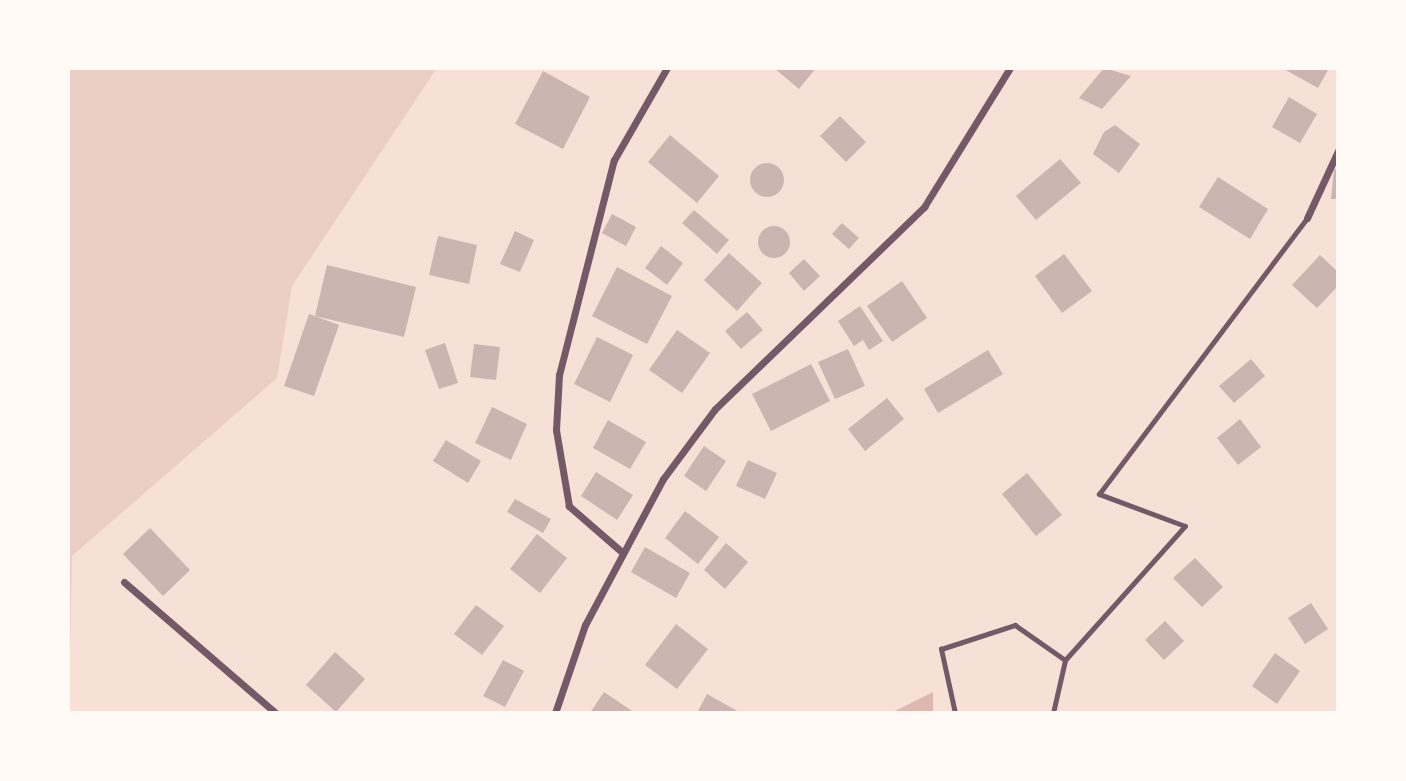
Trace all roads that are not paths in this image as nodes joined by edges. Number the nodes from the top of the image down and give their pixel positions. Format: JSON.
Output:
{"nodes":[{"id":1,"x":667,"y":68,"type":"edge"},
{"id":2,"x":1010,"y":68,"type":"edge"},
{"id":3,"x":1338,"y":150,"type":"edge"},
{"id":4,"x":1307,"y":218,"type":"joint"},
{"id":5,"x":623,"y":553,"type":"junction"},
{"id":6,"x":124,"y":582,"type":"dead end"},
{"id":7,"x":1065,"y":660,"type":"junction"},
{"id":8,"x":276,"y":713,"type":"edge"},
{"id":9,"x":555,"y":713,"type":"edge"},
{"id":10,"x":955,"y":713,"type":"edge"},
{"id":11,"x":1053,"y":713,"type":"edge"}],
"edges":[{"from":1,"to":5,"type":"street"},
{"from":2,"to":5,"type":"street"},
{"from":3,"to":4,"type":"street"},
{"from":4,"to":7,"type":"lane"},
{"from":5,"to":9,"type":"street"},
{"from":6,"to":8,"type":"street"},
{"from":7,"to":10,"type":"lane"},
{"from":7,"to":11,"type":"lane"}]}
